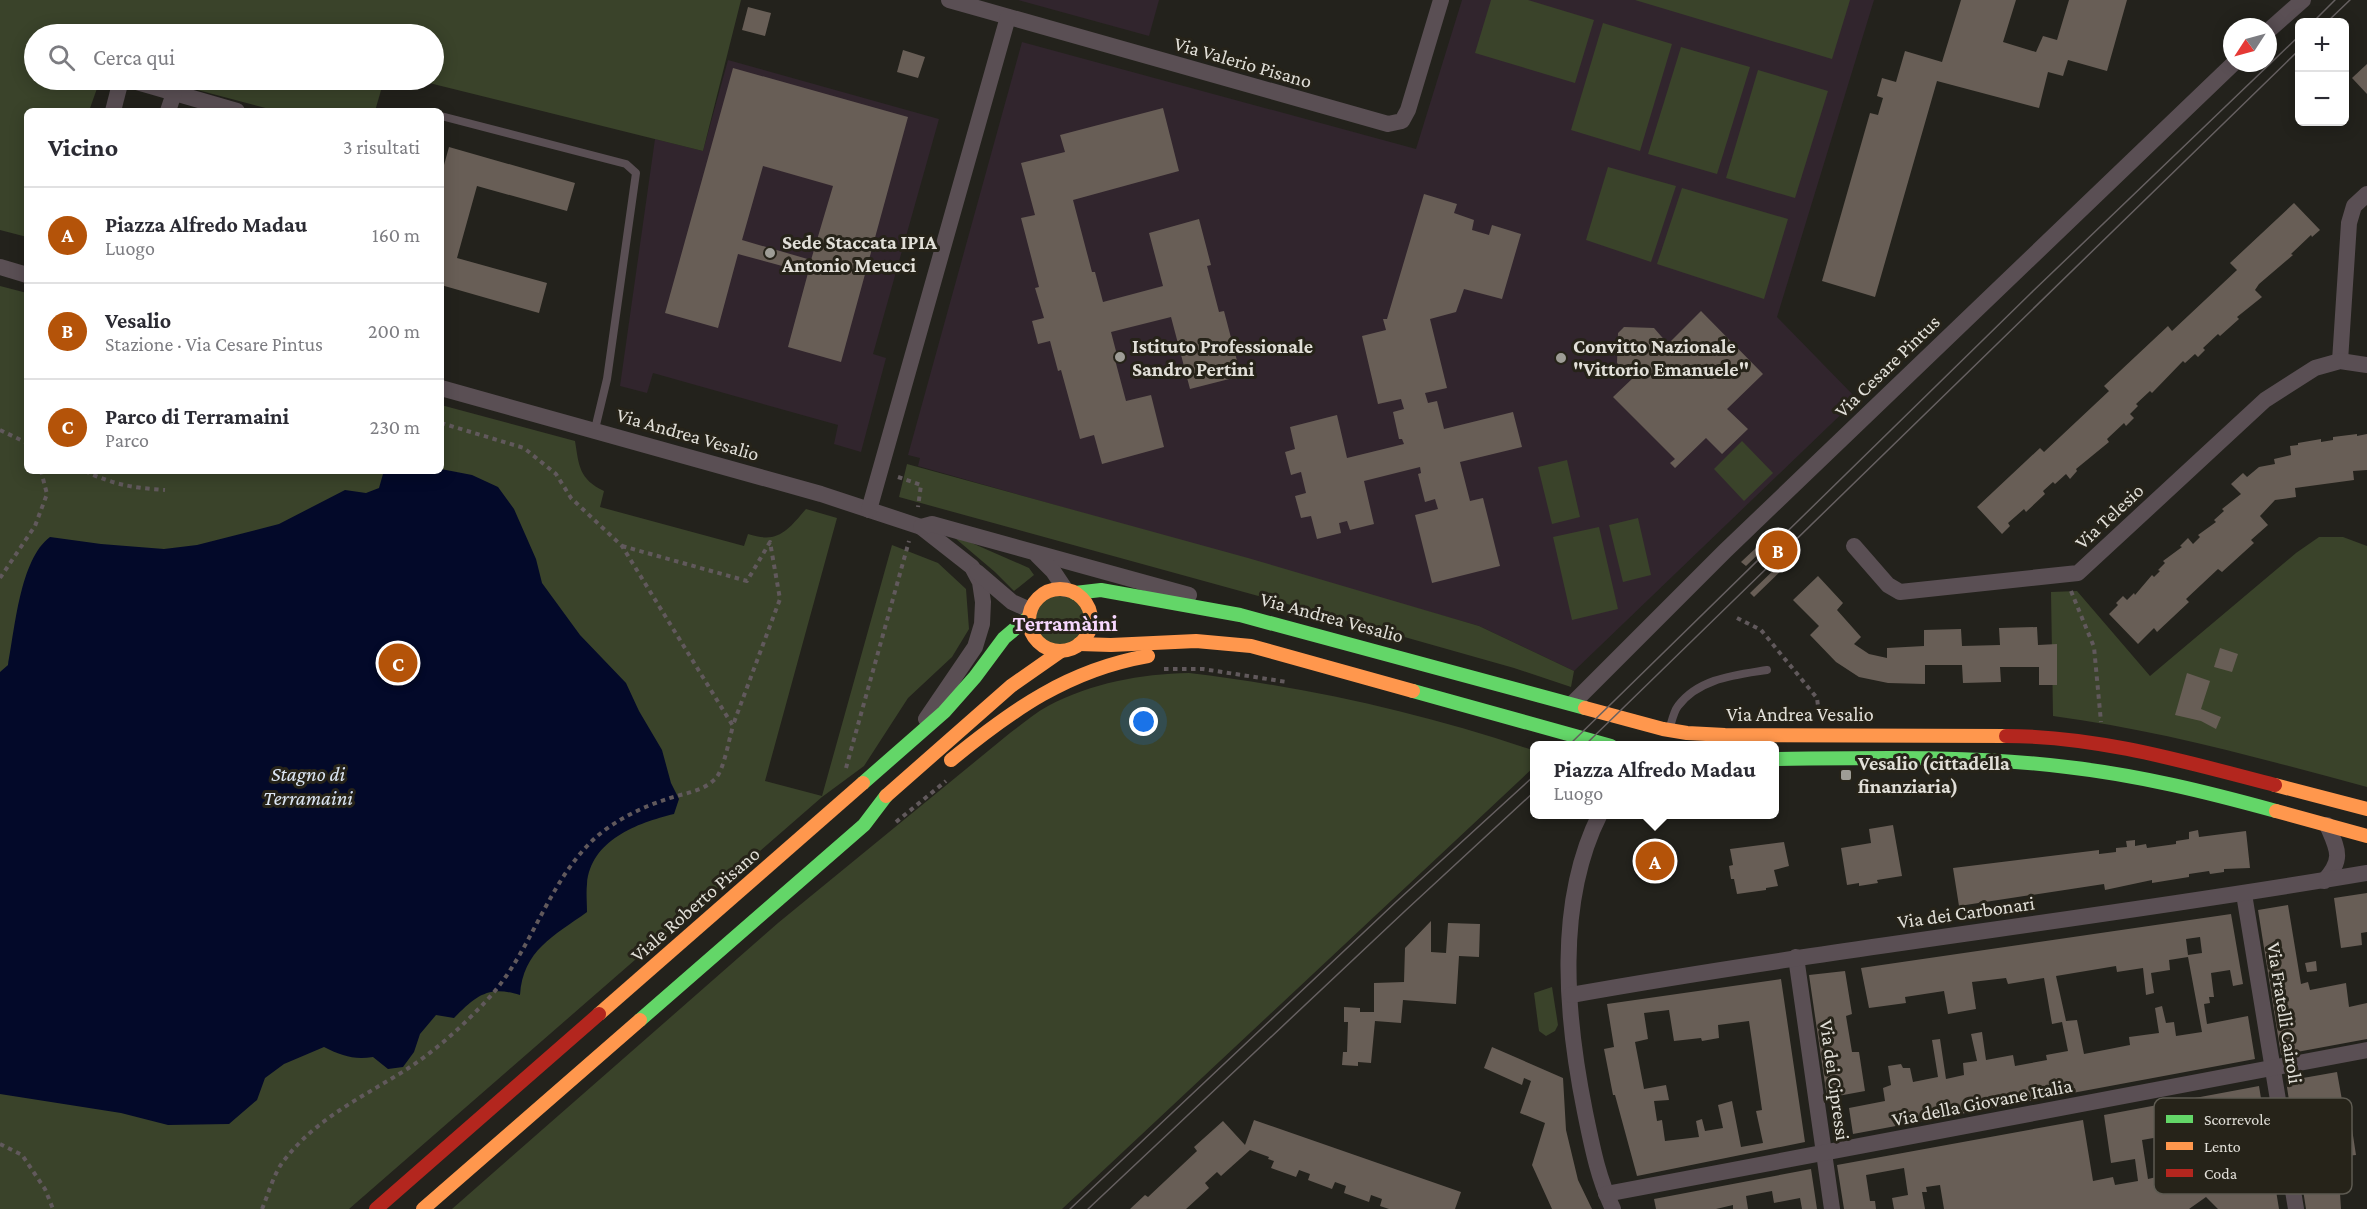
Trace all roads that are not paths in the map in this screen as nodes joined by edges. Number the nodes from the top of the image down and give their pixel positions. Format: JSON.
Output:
{"nodes":[{"id":1,"x":949,"y":0,"type":"edge"},
{"id":2,"x":1442,"y":0,"type":"edge"},
{"id":3,"x":2286,"y":0,"type":"edge"},
{"id":4,"x":2303,"y":0,"type":"edge"},
{"id":5,"x":1008,"y":17,"type":"junction"},
{"id":6,"x":2276,"y":18,"type":"edge"},
{"id":7,"x":2277,"y":23,"type":"edge"},
{"id":8,"x":2225,"y":72,"type":"edge"},
{"id":9,"x":118,"y":90,"type":"edge"},
{"id":10,"x":164,"y":90,"type":"edge"},
{"id":11,"x":174,"y":93,"type":"junction"},
{"id":12,"x":113,"y":108,"type":"edge"},
{"id":13,"x":169,"y":108,"type":"edge"},
{"id":14,"x":226,"y":108,"type":"edge"},
{"id":15,"x":444,"y":117,"type":"edge"},
{"id":16,"x":2367,"y":194,"type":"edge"},
{"id":17,"x":0,"y":267,"type":"edge"},
{"id":18,"x":24,"y":273,"type":"edge"},
{"id":19,"x":2340,"y":361,"type":"junction"},
{"id":20,"x":2367,"y":365,"type":"edge"},
{"id":21,"x":444,"y":389,"type":"edge"},
{"id":22,"x":595,"y":429,"type":"junction"},
{"id":23,"x":869,"y":510,"type":"junction"},
{"id":24,"x":917,"y":521,"type":"junction"},
{"id":25,"x":1854,"y":546,"type":"dead end"},
{"id":26,"x":1036,"y":554,"type":"junction"},
{"id":27,"x":972,"y":567,"type":"junction"},
{"id":28,"x":1070,"y":591,"type":"junction"},
{"id":29,"x":1029,"y":614,"type":"junction"},
{"id":30,"x":1240,"y":615,"type":"junction"},
{"id":31,"x":1079,"y":644,"type":"junction"},
{"id":32,"x":1061,"y":651,"type":"junction"},
{"id":33,"x":1309,"y":664,"type":"junction"},
{"id":34,"x":1767,"y":670,"type":"dead end"},
{"id":35,"x":1573,"y":703,"type":"junction"},
{"id":36,"x":1669,"y":730,"type":"junction"},
{"id":37,"x":918,"y":733,"type":"junction"},
{"id":38,"x":1593,"y":741,"type":"edge"},
{"id":39,"x":1779,"y":759,"type":"edge"},
{"id":40,"x":948,"y":772,"type":"road end"},
{"id":41,"x":2367,"y":809,"type":"edge"},
{"id":42,"x":895,"y":812,"type":"road end"},
{"id":43,"x":1598,"y":819,"type":"edge"},
{"id":44,"x":864,"y":825,"type":"junction"},
{"id":45,"x":2327,"y":825,"type":"junction"},
{"id":46,"x":2367,"y":836,"type":"edge"},
{"id":47,"x":2367,"y":873,"type":"edge"},
{"id":48,"x":2324,"y":881,"type":"junction"},
{"id":49,"x":2244,"y":894,"type":"junction"},
{"id":50,"x":1796,"y":957,"type":"junction"},
{"id":51,"x":1571,"y":995,"type":"junction"},
{"id":52,"x":2367,"y":1050,"type":"edge"},
{"id":53,"x":2273,"y":1067,"type":"junction"},
{"id":54,"x":2278,"y":1098,"type":"edge"},
{"id":55,"x":1824,"y":1153,"type":"junction"},
{"id":56,"x":440,"y":1194,"type":"junction"},
{"id":57,"x":2294,"y":1194,"type":"edge"},
{"id":58,"x":1609,"y":1201,"type":"edge"},
{"id":59,"x":376,"y":1209,"type":"edge"},
{"id":60,"x":423,"y":1209,"type":"edge"},
{"id":61,"x":428,"y":1209,"type":"edge"},
{"id":62,"x":1832,"y":1209,"type":"edge"},
{"id":63,"x":2296,"y":1209,"type":"edge"}],
"edges":[{"from":1,"to":5,"type":"street","name":"Via Valerio Pisano"},
{"from":2,"to":5,"type":"street","name":"Via Valerio Pisano"},
{"from":3,"to":6,"type":"street"},
{"from":4,"to":7,"type":"street"},
{"from":5,"to":23,"type":"street"},
{"from":8,"to":35,"type":"street","name":"Via Cesare Pintus"},
{"from":9,"to":12,"type":"street"},
{"from":10,"to":11,"type":"street"},
{"from":11,"to":13,"type":"street"},
{"from":11,"to":14,"type":"street"},
{"from":15,"to":22,"type":"lane"},
{"from":16,"to":19,"type":"street"},
{"from":17,"to":18,"type":"street"},
{"from":19,"to":20,"type":"street","name":"Via Telesio"},
{"from":19,"to":25,"type":"street","name":"Via Telesio"},
{"from":21,"to":22,"type":"street","name":"Via Andrea Vesalio"},
{"from":22,"to":23,"type":"street","name":"Via Andrea Vesalio"},
{"from":23,"to":24,"type":"street","name":"Via Andrea Vesalio"},
{"from":24,"to":26,"type":"street","name":"Via Andrea Vesalio"},
{"from":24,"to":27,"type":"street","name":"Via Andrea Vesalio"},
{"from":26,"to":28,"type":"street"},
{"from":26,"to":30,"type":"street","name":"Via Andrea Vesalio"},
{"from":27,"to":29,"type":"street","name":"Via Andrea Vesalio"},
{"from":27,"to":37,"type":"street"},
{"from":28,"to":29,"type":"main road"},
{"from":28,"to":30,"type":"main road","name":"Via Andrea Vesalio"},
{"from":28,"to":31,"type":"main road"},
{"from":29,"to":32,"type":"main road"},
{"from":29,"to":37,"type":"main road","name":"Viale Roberto Pisano"},
{"from":30,"to":35,"type":"main road","name":"Via Andrea Vesalio"},
{"from":31,"to":32,"type":"main road"},
{"from":31,"to":33,"type":"main road"},
{"from":32,"to":44,"type":"main road"},
{"from":33,"to":38,"type":"main road"},
{"from":33,"to":40,"type":"main road"},
{"from":34,"to":36,"type":"lane"},
{"from":35,"to":36,"type":"main road","name":"Via Andrea Vesalio"},
{"from":36,"to":41,"type":"main road","name":"Via Andrea Vesalio"},
{"from":37,"to":59,"type":"main road","name":"Viale Roberto Pisano"},
{"from":39,"to":45,"type":"main road"},
{"from":42,"to":44,"type":"main road"},
{"from":43,"to":51,"type":"street"},
{"from":44,"to":56,"type":"main road"},
{"from":45,"to":46,"type":"main road"},
{"from":45,"to":48,"type":"street"},
{"from":47,"to":48,"type":"street","name":"Via dei Carbonari"},
{"from":48,"to":49,"type":"street","name":"Via dei Carbonari"},
{"from":49,"to":50,"type":"street","name":"Via dei Carbonari"},
{"from":49,"to":53,"type":"street","name":"Via Fratelli Cairoli"},
{"from":50,"to":51,"type":"street","name":"Via dei Carbonari"},
{"from":50,"to":55,"type":"street","name":"Via dei Cipressi"},
{"from":51,"to":58,"type":"street"},
{"from":52,"to":53,"type":"street","name":"Via della Giovane Italia"},
{"from":53,"to":54,"type":"street","name":"Via Fratelli Cairoli"},
{"from":53,"to":55,"type":"street","name":"Via della Giovane Italia"},
{"from":55,"to":58,"type":"street","name":"Via della Giovane Italia"},
{"from":55,"to":62,"type":"street","name":"Via dei Cipressi"},
{"from":56,"to":60,"type":"main road"},
{"from":56,"to":61,"type":"lane"},
{"from":57,"to":63,"type":"street","name":"Via Fratelli Cairoli"}]}
